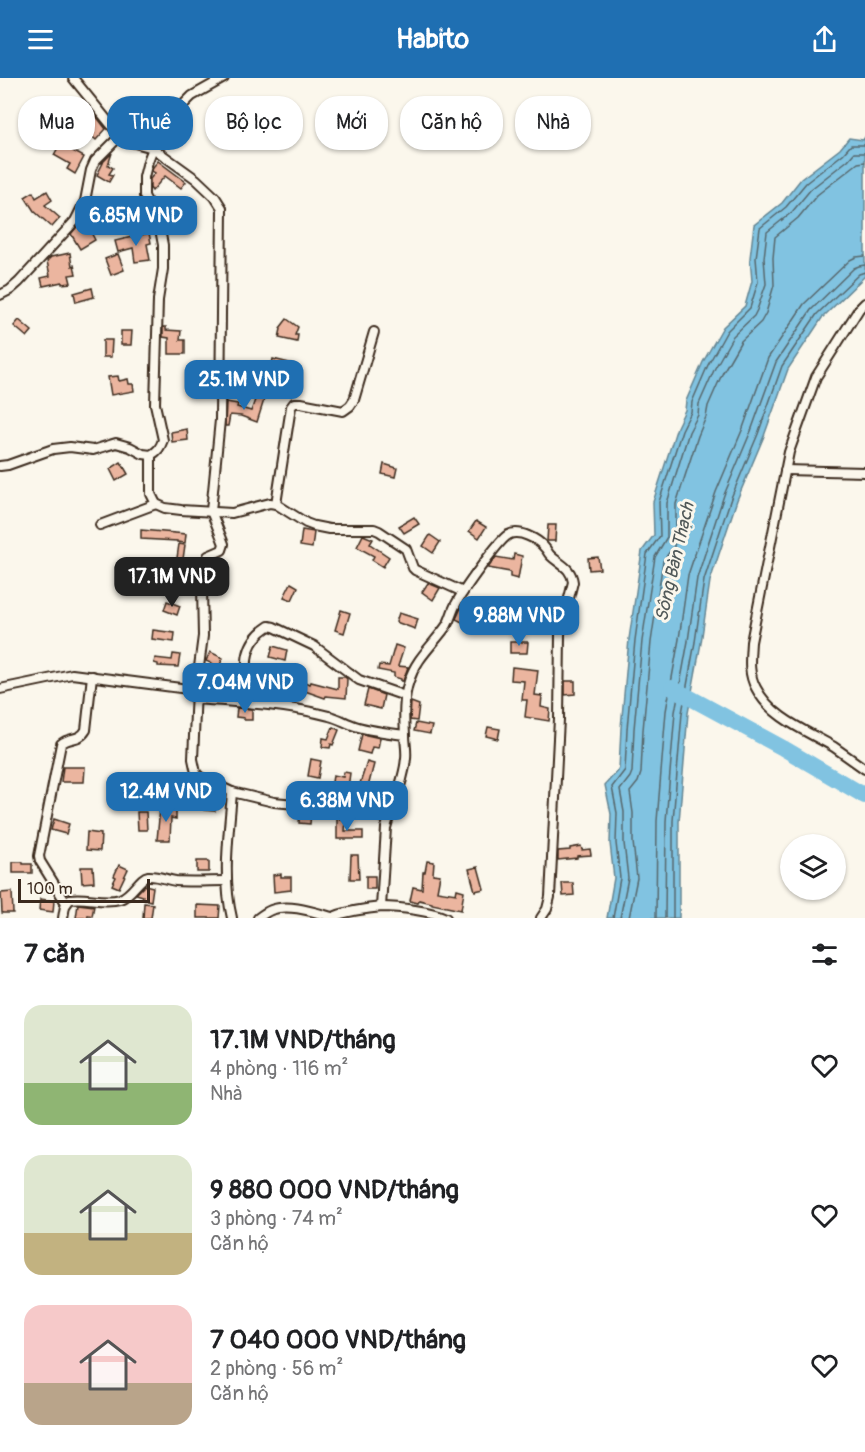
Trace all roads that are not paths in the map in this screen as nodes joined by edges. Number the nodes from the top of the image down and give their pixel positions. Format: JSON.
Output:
{"nodes":[{"id":1,"x":73,"y":78,"type":"edge"},
{"id":2,"x":224,"y":78,"type":"edge"},
{"id":3,"x":192,"y":96,"type":"edge"},
{"id":4,"x":107,"y":120,"type":"edge"},
{"id":5,"x":107,"y":149,"type":"edge"},
{"id":6,"x":152,"y":150,"type":"edge"},
{"id":7,"x":156,"y":150,"type":"edge"},
{"id":8,"x":0,"y":295,"type":"edge"},
{"id":9,"x":865,"y":303,"type":"edge"},
{"id":10,"x":374,"y":332,"type":"dead end"},
{"id":11,"x":151,"y":455,"type":"junction"},
{"id":12,"x":0,"y":466,"type":"edge"},
{"id":13,"x":785,"y":470,"type":"junction"},
{"id":14,"x":865,"y":472,"type":"edge"},
{"id":15,"x":156,"y":504,"type":"junction"},
{"id":16,"x":276,"y":504,"type":"junction"},
{"id":17,"x":211,"y":511,"type":"junction"},
{"id":18,"x":100,"y":525,"type":"dead end"},
{"id":19,"x":463,"y":592,"type":"junction"},
{"id":20,"x":93,"y":676,"type":"junction"},
{"id":21,"x":0,"y":689,"type":"edge"},
{"id":22,"x":196,"y":695,"type":"junction"},
{"id":23,"x":405,"y":696,"type":"junction"},
{"id":24,"x":249,"y":702,"type":"junction"},
{"id":25,"x":405,"y":735,"type":"junction"},
{"id":26,"x":865,"y":769,"type":"edge"},
{"id":27,"x":232,"y":792,"type":"junction"},
{"id":28,"x":389,"y":818,"type":"junction"},
{"id":29,"x":226,"y":881,"type":"junction"},
{"id":30,"x":66,"y":903,"type":"junction"},
{"id":31,"x":381,"y":907,"type":"junction"},
{"id":32,"x":63,"y":918,"type":"edge"},
{"id":33,"x":232,"y":918,"type":"edge"},
{"id":34,"x":258,"y":918,"type":"edge"},
{"id":35,"x":332,"y":918,"type":"edge"},
{"id":36,"x":447,"y":918,"type":"edge"},
{"id":37,"x":541,"y":918,"type":"edge"}],
"edges":[{"from":1,"to":4,"type":"street"},
{"from":2,"to":3,"type":"street"},
{"from":5,"to":8,"type":"street"},
{"from":6,"to":11,"type":"street"},
{"from":7,"to":17,"type":"street"},
{"from":9,"to":13,"type":"street"},
{"from":10,"to":16,"type":"street"},
{"from":11,"to":12,"type":"street"},
{"from":11,"to":15,"type":"street"},
{"from":13,"to":14,"type":"street"},
{"from":13,"to":26,"type":"street"},
{"from":15,"to":17,"type":"street"},
{"from":15,"to":18,"type":"street"},
{"from":16,"to":17,"type":"street"},
{"from":16,"to":19,"type":"street"},
{"from":17,"to":22,"type":"street"},
{"from":19,"to":23,"type":"street"},
{"from":19,"to":37,"type":"street"},
{"from":20,"to":21,"type":"street"},
{"from":20,"to":22,"type":"street"},
{"from":20,"to":30,"type":"street"},
{"from":22,"to":24,"type":"street"},
{"from":22,"to":27,"type":"street"},
{"from":23,"to":24,"type":"street"},
{"from":23,"to":25,"type":"street"},
{"from":24,"to":25,"type":"street"},
{"from":25,"to":28,"type":"street"},
{"from":27,"to":28,"type":"street"},
{"from":27,"to":29,"type":"street"},
{"from":28,"to":31,"type":"street"},
{"from":29,"to":30,"type":"street"},
{"from":29,"to":33,"type":"street"},
{"from":30,"to":32,"type":"street"},
{"from":31,"to":35,"type":"street"},
{"from":31,"to":36,"type":"street"},
{"from":34,"to":35,"type":"street"}]}
